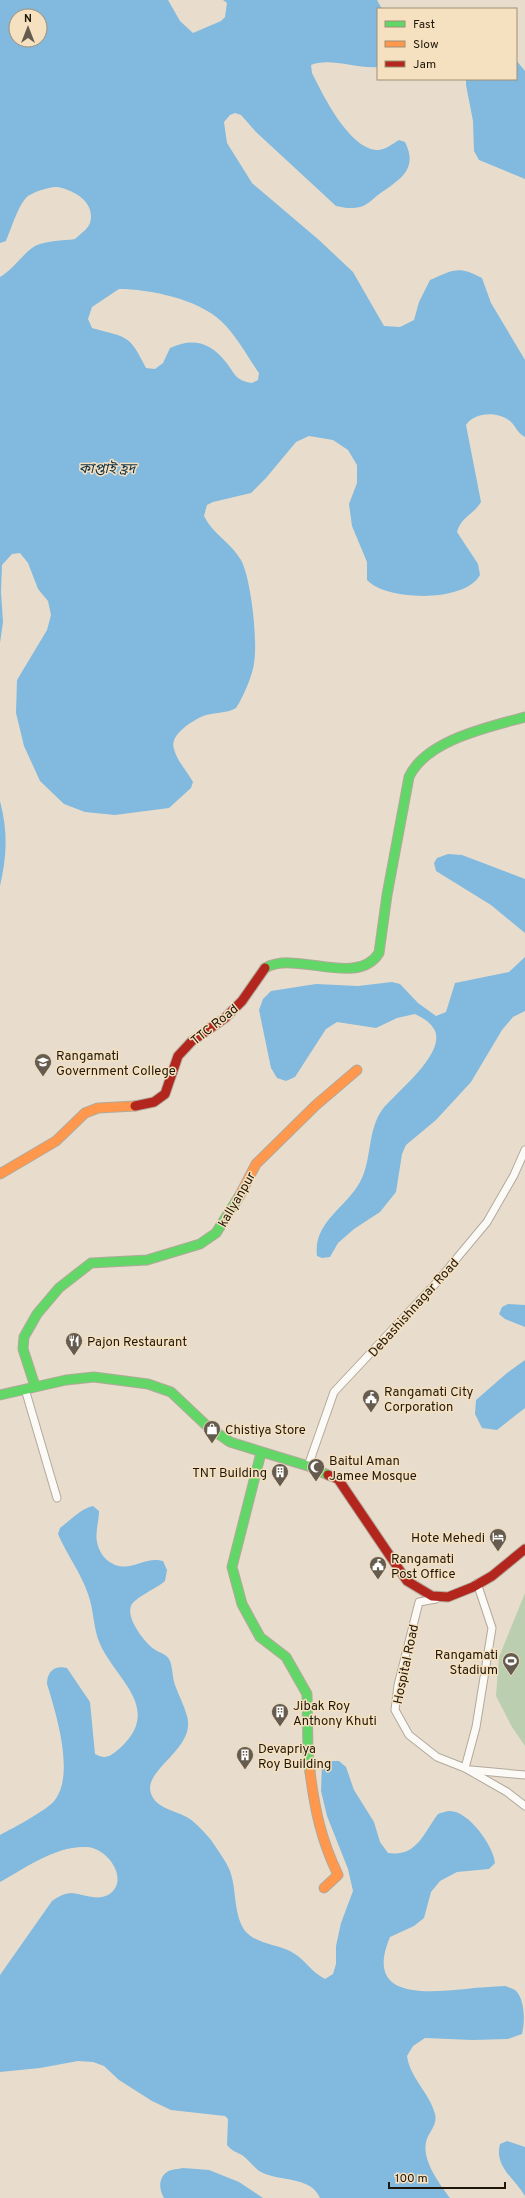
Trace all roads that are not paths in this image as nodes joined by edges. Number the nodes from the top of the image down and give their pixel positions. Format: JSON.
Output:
{"nodes":[{"id":1,"x":525,"y":717,"type":"edge"},
{"id":2,"x":357,"y":1070,"type":"dead end"},
{"id":3,"x":525,"y":1150,"type":"edge"},
{"id":4,"x":0,"y":1174,"type":"edge"},
{"id":5,"x":35,"y":1386,"type":"junction"},
{"id":6,"x":25,"y":1389,"type":"junction"},
{"id":7,"x":0,"y":1394,"type":"edge"},
{"id":8,"x":261,"y":1453,"type":"junction"},
{"id":9,"x":308,"y":1466,"type":"junction"},
{"id":10,"x":57,"y":1498,"type":"dead end"},
{"id":11,"x":525,"y":1549,"type":"edge"},
{"id":12,"x":477,"y":1583,"type":"junction"},
{"id":13,"x":448,"y":1598,"type":"junction"},
{"id":14,"x":467,"y":1769,"type":"junction"},
{"id":15,"x":525,"y":1775,"type":"edge"},
{"id":16,"x":525,"y":1806,"type":"edge"},
{"id":17,"x":324,"y":1888,"type":"dead end"}],
"edges":[{"from":1,"to":4,"type":"main road","name":"TTC Road"},
{"from":2,"to":5,"type":"main road","name":"kallyanpur"},
{"from":3,"to":9,"type":"street","name":"Debashishnagar Road"},
{"from":5,"to":6,"type":"main road"},
{"from":5,"to":8,"type":"main road"},
{"from":6,"to":7,"type":"main road"},
{"from":6,"to":10,"type":"street"},
{"from":8,"to":9,"type":"main road"},
{"from":8,"to":17,"type":"main road"},
{"from":9,"to":13,"type":"main road"},
{"from":11,"to":12,"type":"main road"},
{"from":12,"to":13,"type":"main road"},
{"from":12,"to":14,"type":"street"},
{"from":13,"to":14,"type":"street","name":"Hospital Road"},
{"from":14,"to":15,"type":"street"},
{"from":14,"to":16,"type":"street","name":"Hospital Road"}]}
